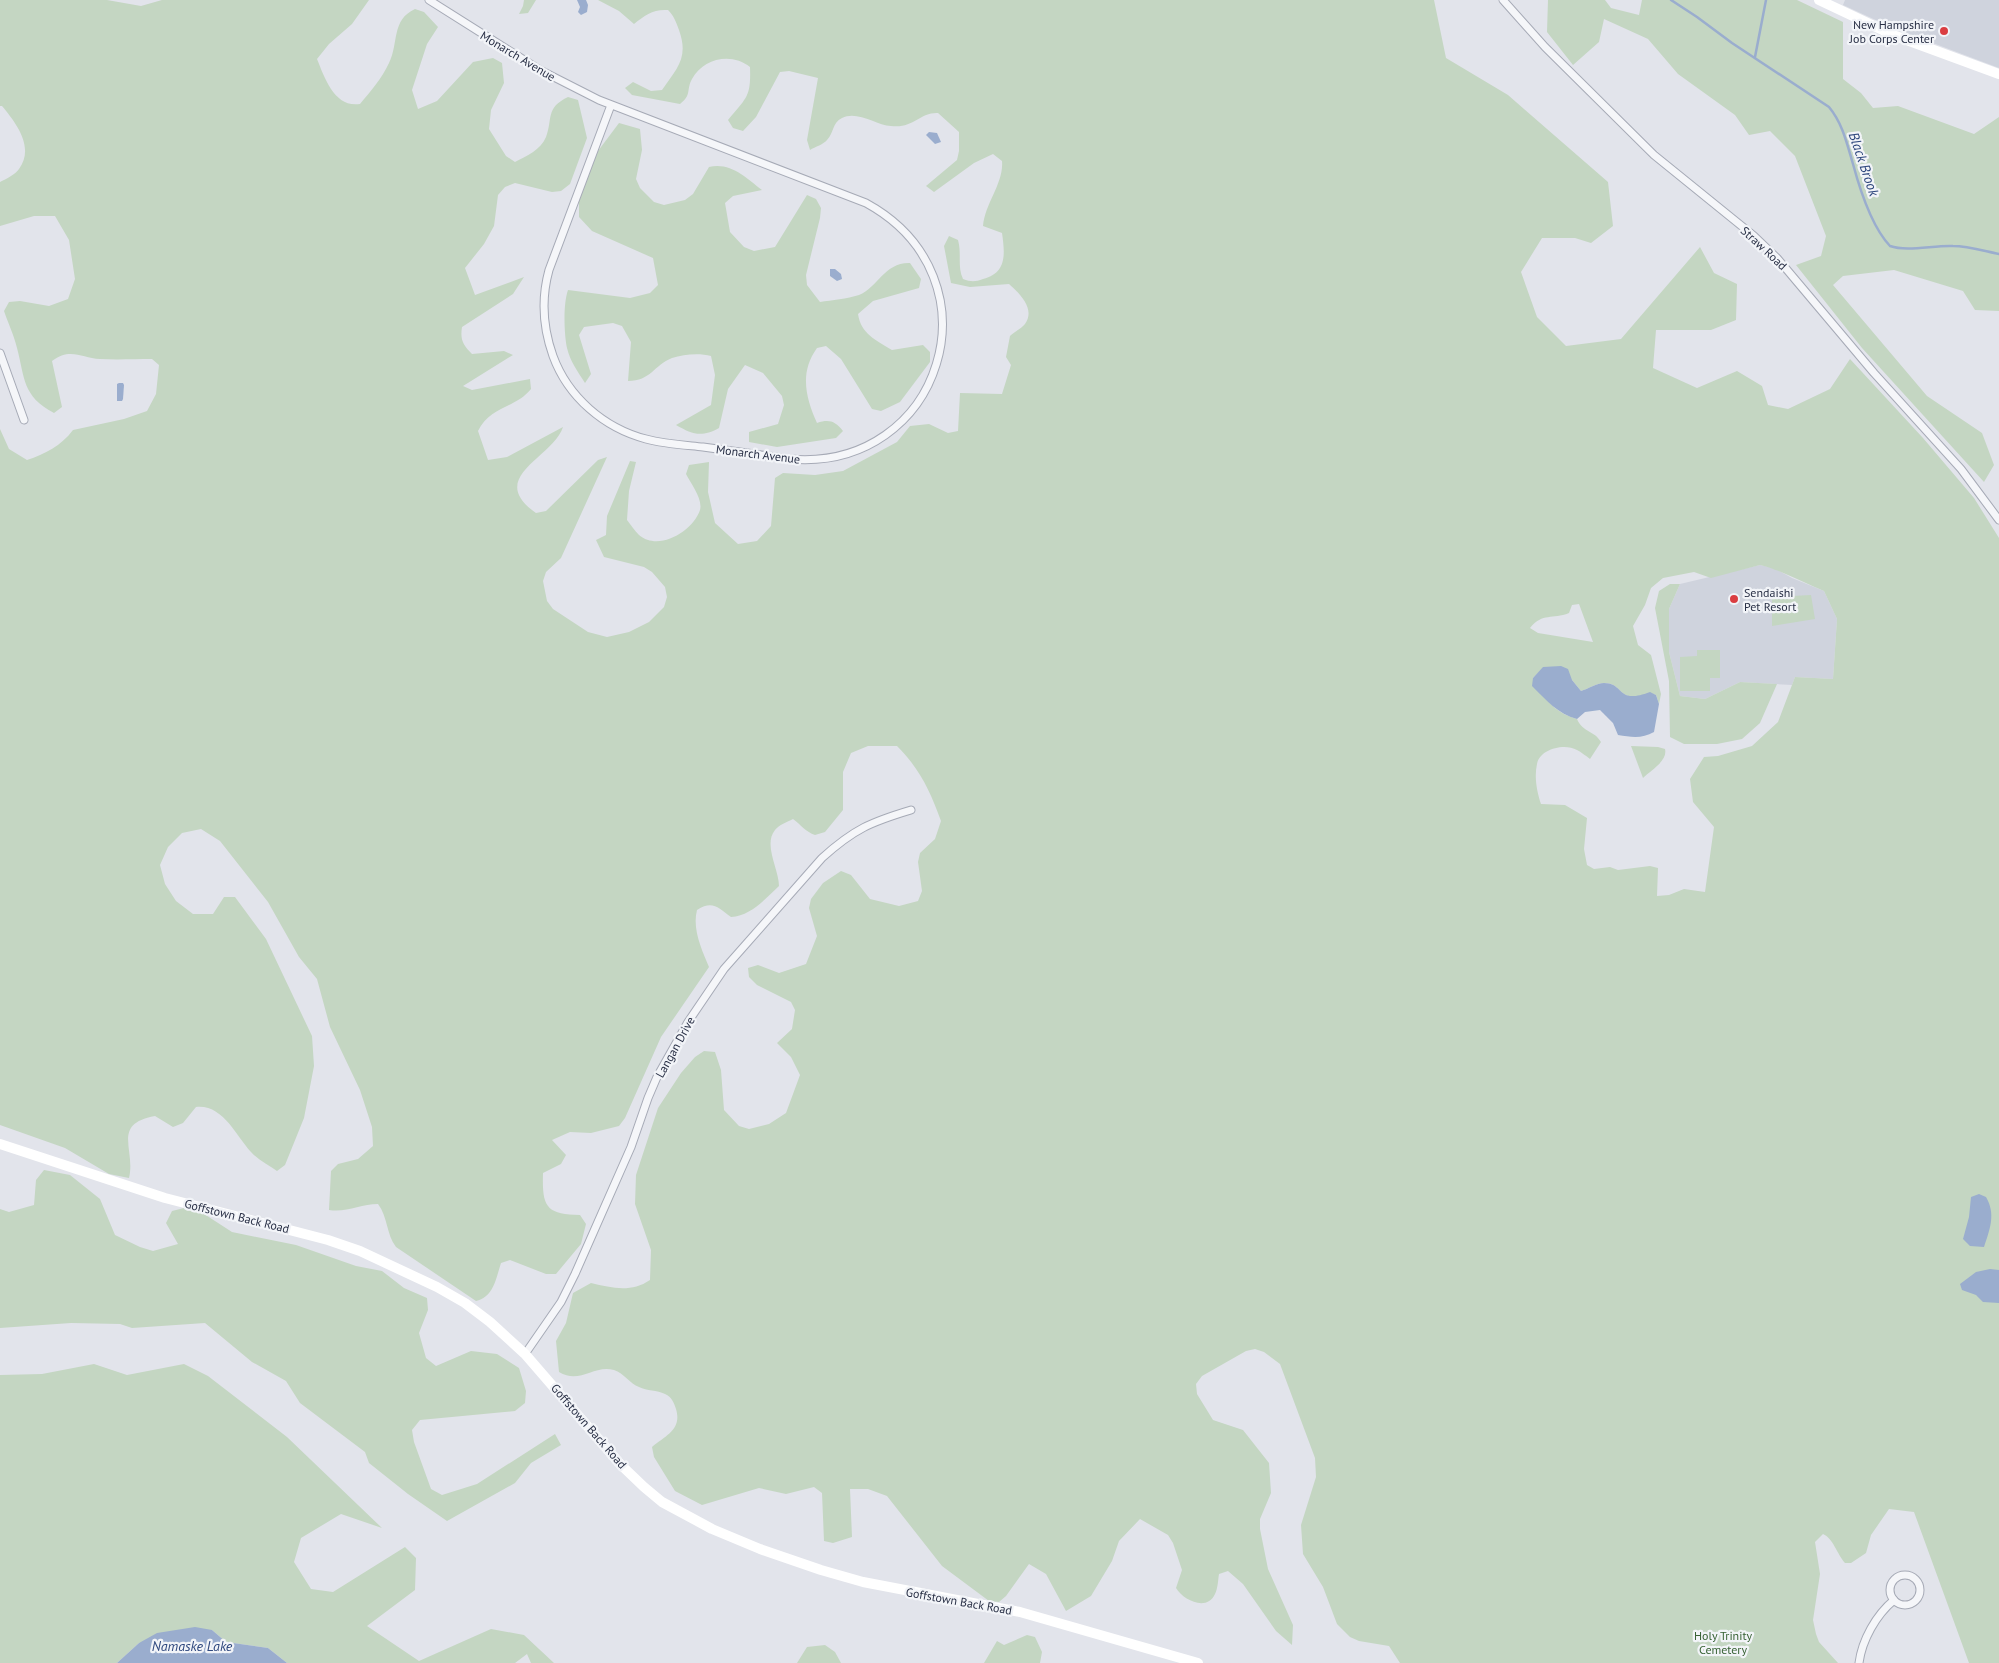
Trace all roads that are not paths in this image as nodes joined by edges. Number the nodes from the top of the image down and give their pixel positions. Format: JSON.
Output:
{"nodes":[{"id":1,"x":429,"y":0,"type":"edge"},
{"id":2,"x":1503,"y":0,"type":"edge"},
{"id":3,"x":1819,"y":0,"type":"edge"},
{"id":4,"x":1999,"y":74,"type":"edge"},
{"id":5,"x":611,"y":105,"type":"junction"},
{"id":6,"x":0,"y":353,"type":"edge"},
{"id":7,"x":24,"y":420,"type":"dead end"},
{"id":8,"x":1999,"y":520,"type":"edge"},
{"id":9,"x":911,"y":810,"type":"dead end"},
{"id":10,"x":0,"y":1144,"type":"edge"},
{"id":11,"x":525,"y":1354,"type":"junction"},
{"id":12,"x":1894,"y":1600,"type":"junction"},
{"id":13,"x":1198,"y":1663,"type":"edge"},
{"id":14,"x":1859,"y":1663,"type":"edge"}],
"edges":[{"from":1,"to":5,"type":"street","name":"Monarch Avenue"},
{"from":2,"to":8,"type":"street","name":"Straw Road"},
{"from":3,"to":4,"type":"main road"},
{"from":5,"to":5,"type":"street","name":"Monarch Avenue"},
{"from":6,"to":7,"type":"street"},
{"from":9,"to":11,"type":"street","name":"Langan Drive"},
{"from":10,"to":11,"type":"main road","name":"Goffstown Back Road"},
{"from":11,"to":13,"type":"main road","name":"Goffstown Back Road"},
{"from":12,"to":12,"type":"street"},
{"from":12,"to":14,"type":"street"}]}
